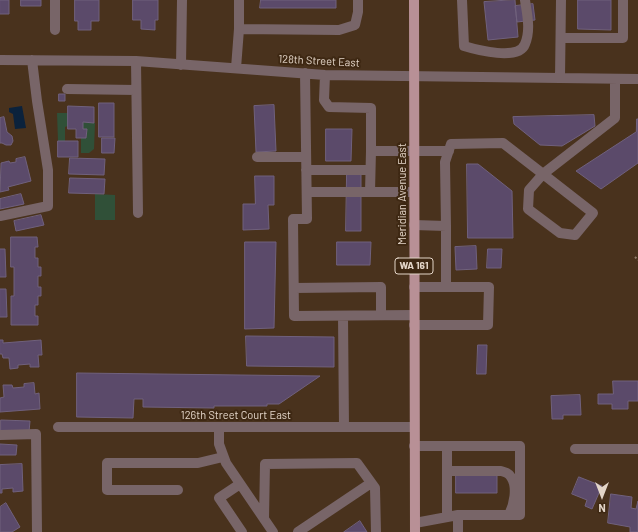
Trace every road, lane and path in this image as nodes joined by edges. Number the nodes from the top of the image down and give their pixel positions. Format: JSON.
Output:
{"nodes":[{"id":1,"x":55,"y":0,"type":"edge"},
{"id":2,"x":182,"y":0,"type":"edge"},
{"id":3,"x":239,"y":0,"type":"edge"},
{"id":4,"x":358,"y":0,"type":"edge"},
{"id":5,"x":414,"y":0,"type":"edge"},
{"id":6,"x":462,"y":0,"type":"edge"},
{"id":7,"x":525,"y":0,"type":"edge"},
{"id":8,"x":561,"y":0,"type":"edge"},
{"id":9,"x":623,"y":0,"type":"edge"},
{"id":10,"x":239,"y":28,"type":"junction"},
{"id":11,"x":55,"y":30,"type":"dead end"},
{"id":12,"x":561,"y":38,"type":"junction"},
{"id":13,"x":0,"y":60,"type":"edge"},
{"id":14,"x":32,"y":60,"type":"junction"},
{"id":15,"x":136,"y":61,"type":"junction"},
{"id":16,"x":181,"y":65,"type":"junction"},
{"id":17,"x":236,"y":68,"type":"junction"},
{"id":18,"x":306,"y":73,"type":"junction"},
{"id":19,"x":325,"y":75,"type":"junction"},
{"id":20,"x":414,"y":76,"type":"junction"},
{"id":21,"x":560,"y":78,"type":"junction"},
{"id":22,"x":615,"y":79,"type":"junction"},
{"id":23,"x":638,"y":79,"type":"edge"},
{"id":24,"x":67,"y":89,"type":"dead end"},
{"id":25,"x":136,"y":90,"type":"junction"},
{"id":26,"x":371,"y":151,"type":"junction"},
{"id":27,"x":414,"y":151,"type":"junction"},
{"id":28,"x":449,"y":151,"type":"junction"},
{"id":29,"x":257,"y":157,"type":"dead end"},
{"id":30,"x":306,"y":157,"type":"junction"},
{"id":31,"x":306,"y":170,"type":"junction"},
{"id":32,"x":370,"y":170,"type":"junction"},
{"id":33,"x":543,"y":174,"type":"junction"},
{"id":34,"x":307,"y":192,"type":"junction"},
{"id":35,"x":370,"y":192,"type":"junction"},
{"id":36,"x":414,"y":192,"type":"junction"},
{"id":37,"x":138,"y":214,"type":"dead end"},
{"id":38,"x":0,"y":216,"type":"edge"},
{"id":39,"x":414,"y":225,"type":"junction"},
{"id":40,"x":446,"y":226,"type":"junction"},
{"id":41,"x":635,"y":258,"type":"dead end"},
{"id":42,"x":638,"y":260,"type":"edge"},
{"id":43,"x":414,"y":287,"type":"junction"},
{"id":44,"x":446,"y":287,"type":"junction"},
{"id":45,"x":294,"y":288,"type":"junction"},
{"id":46,"x":381,"y":315,"type":"junction"},
{"id":47,"x":343,"y":316,"type":"junction"},
{"id":48,"x":414,"y":320,"type":"junction"},
{"id":49,"x":58,"y":427,"type":"dead end"},
{"id":50,"x":219,"y":427,"type":"junction"},
{"id":51,"x":344,"y":427,"type":"junction"},
{"id":52,"x":414,"y":427,"type":"junction"},
{"id":53,"x":0,"y":435,"type":"edge"},
{"id":54,"x":414,"y":446,"type":"junction"},
{"id":55,"x":447,"y":446,"type":"junction"},
{"id":56,"x":574,"y":449,"type":"dead end"},
{"id":57,"x":638,"y":449,"type":"edge"},
{"id":58,"x":223,"y":457,"type":"junction"},
{"id":59,"x":447,"y":471,"type":"junction"},
{"id":60,"x":371,"y":483,"type":"junction"},
{"id":61,"x":240,"y":484,"type":"junction"},
{"id":62,"x":178,"y":490,"type":"dead end"},
{"id":63,"x":458,"y":515,"type":"junction"},
{"id":64,"x":509,"y":515,"type":"junction"},
{"id":65,"x":448,"y":517,"type":"junction"},
{"id":66,"x":264,"y":519,"type":"junction"},
{"id":67,"x":415,"y":527,"type":"edge"},
{"id":68,"x":36,"y":532,"type":"edge"},
{"id":69,"x":242,"y":532,"type":"edge"},
{"id":70,"x":273,"y":532,"type":"edge"},
{"id":71,"x":298,"y":532,"type":"edge"},
{"id":72,"x":376,"y":532,"type":"edge"},
{"id":73,"x":458,"y":532,"type":"edge"}],
"edges":[{"from":1,"to":11,"type":"street"},
{"from":2,"to":16,"type":"street"},
{"from":3,"to":10,"type":"street"},
{"from":4,"to":10,"type":"street"},
{"from":5,"to":20,"type":"main road","name":"Meridian Avenue East","number":"WA 161"},
{"from":6,"to":7,"type":"street"},
{"from":8,"to":12,"type":"street"},
{"from":9,"to":12,"type":"street"},
{"from":10,"to":17,"type":"street"},
{"from":12,"to":21,"type":"street"},
{"from":13,"to":14,"type":"street","name":"128th Street East"},
{"from":14,"to":15,"type":"street","name":"128th Street East"},
{"from":14,"to":38,"type":"street"},
{"from":15,"to":16,"type":"street","name":"128th Street East"},
{"from":15,"to":25,"type":"street"},
{"from":16,"to":17,"type":"street","name":"128th Street East"},
{"from":17,"to":18,"type":"street","name":"128th Street East"},
{"from":18,"to":19,"type":"street","name":"128th Street East"},
{"from":18,"to":30,"type":"street"},
{"from":19,"to":20,"type":"street","name":"128th Street East"},
{"from":19,"to":26,"type":"street"},
{"from":20,"to":21,"type":"street","name":"128th Street East"},
{"from":20,"to":27,"type":"main road","name":"Meridian Avenue East","number":"WA 161"},
{"from":21,"to":22,"type":"street","name":"128th Street East"},
{"from":22,"to":23,"type":"street","name":"128th Street East"},
{"from":22,"to":33,"type":"street"},
{"from":24,"to":25,"type":"street"},
{"from":25,"to":37,"type":"street"},
{"from":26,"to":27,"type":"street"},
{"from":26,"to":32,"type":"street"},
{"from":27,"to":28,"type":"street"},
{"from":27,"to":36,"type":"main road","name":"Meridian Avenue East","number":"WA 161"},
{"from":28,"to":33,"type":"street"},
{"from":28,"to":40,"type":"street"},
{"from":29,"to":30,"type":"street"},
{"from":30,"to":31,"type":"street"},
{"from":31,"to":32,"type":"street"},
{"from":31,"to":34,"type":"street"},
{"from":32,"to":35,"type":"street"},
{"from":33,"to":33,"type":"street"},
{"from":34,"to":35,"type":"street"},
{"from":34,"to":45,"type":"street"},
{"from":35,"to":36,"type":"street"},
{"from":36,"to":39,"type":"main road","name":"Meridian Avenue East","number":"WA 161"},
{"from":39,"to":40,"type":"street"},
{"from":39,"to":43,"type":"main road","name":"Meridian Avenue East","number":"WA 161"},
{"from":40,"to":44,"type":"street"},
{"from":41,"to":42,"type":"path"},
{"from":43,"to":44,"type":"street"},
{"from":43,"to":48,"type":"main road","name":"Meridian Avenue East","number":"WA 161"},
{"from":44,"to":48,"type":"street"},
{"from":45,"to":46,"type":"street"},
{"from":45,"to":47,"type":"street"},
{"from":46,"to":47,"type":"street"},
{"from":46,"to":48,"type":"street"},
{"from":47,"to":51,"type":"street"},
{"from":48,"to":52,"type":"main road","name":"Meridian Avenue East","number":"WA 161"},
{"from":49,"to":50,"type":"street","name":"126th Street Court East"},
{"from":50,"to":51,"type":"street","name":"126th Street Court East"},
{"from":50,"to":58,"type":"street"},
{"from":51,"to":52,"type":"street","name":"126th Street Court East"},
{"from":52,"to":54,"type":"main road","name":"Meridian Avenue East","number":"WA 161"},
{"from":53,"to":68,"type":"street"},
{"from":54,"to":55,"type":"street"},
{"from":54,"to":67,"type":"main road","name":"Meridian Avenue East","number":"WA 161"},
{"from":55,"to":59,"type":"street"},
{"from":55,"to":64,"type":"street"},
{"from":56,"to":57,"type":"street"},
{"from":58,"to":61,"type":"street"},
{"from":58,"to":62,"type":"street"},
{"from":59,"to":64,"type":"street"},
{"from":59,"to":65,"type":"street"},
{"from":60,"to":66,"type":"street"},
{"from":60,"to":71,"type":"street"},
{"from":60,"to":72,"type":"street"},
{"from":61,"to":66,"type":"street"},
{"from":61,"to":69,"type":"street"},
{"from":63,"to":64,"type":"street"},
{"from":63,"to":65,"type":"street"},
{"from":63,"to":73,"type":"street"},
{"from":65,"to":67,"type":"street"},
{"from":66,"to":70,"type":"street"}]}
